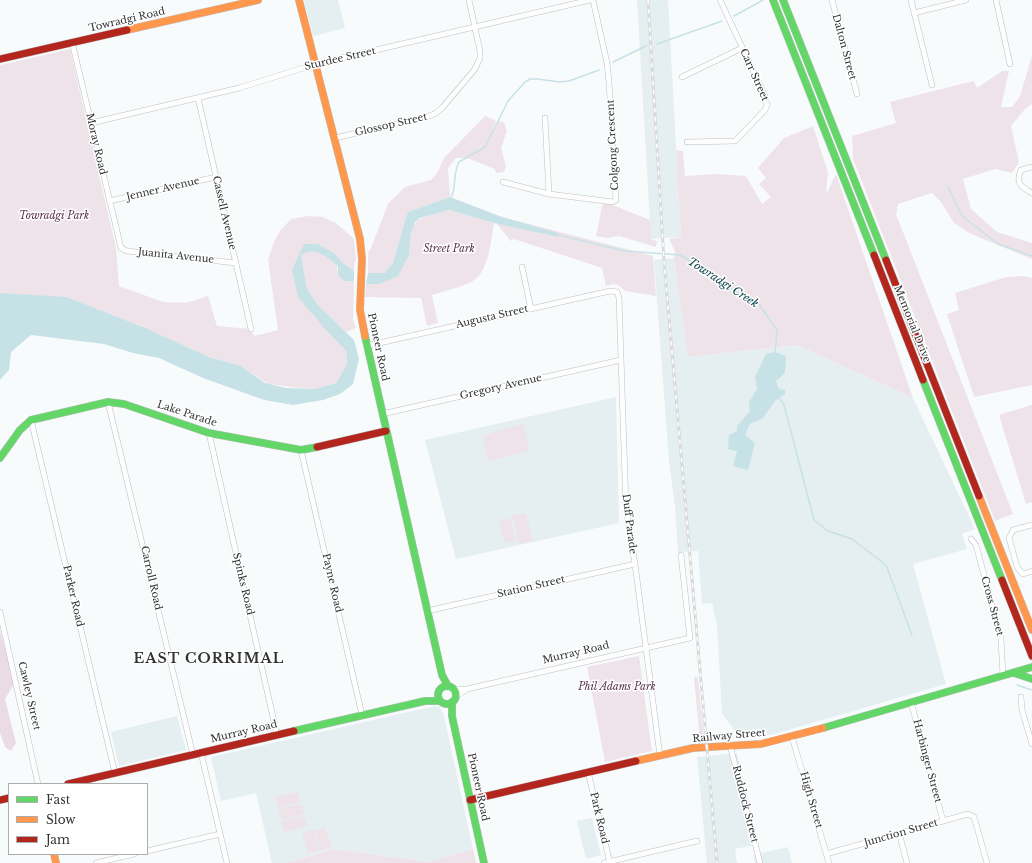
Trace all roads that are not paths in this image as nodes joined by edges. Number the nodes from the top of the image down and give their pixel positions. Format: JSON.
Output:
{"nodes":[{"id":1,"x":258,"y":0,"type":"edge"},
{"id":2,"x":299,"y":0,"type":"edge"},
{"id":3,"x":469,"y":0,"type":"edge"},
{"id":4,"x":592,"y":0,"type":"edge"},
{"id":5,"x":720,"y":0,"type":"edge"},
{"id":6,"x":773,"y":0,"type":"edge"},
{"id":7,"x":783,"y":0,"type":"edge"},
{"id":8,"x":832,"y":0,"type":"edge"},
{"id":9,"x":911,"y":0,"type":"edge"},
{"id":10,"x":966,"y":0,"type":"edge"},
{"id":11,"x":996,"y":0,"type":"edge"},
{"id":12,"x":914,"y":13,"type":"junction"},
{"id":13,"x":475,"y":28,"type":"junction"},
{"id":14,"x":72,"y":42,"type":"junction"},
{"id":15,"x":742,"y":48,"type":"junction"},
{"id":16,"x":0,"y":59,"type":"edge"},
{"id":17,"x":316,"y":64,"type":"junction"},
{"id":18,"x":1010,"y":64,"type":"dead end"},
{"id":19,"x":682,"y":77,"type":"dead end"},
{"id":20,"x":932,"y":85,"type":"dead end"},
{"id":21,"x":857,"y":94,"type":"dead end"},
{"id":22,"x":198,"y":98,"type":"junction"},
{"id":23,"x":544,"y":118,"type":"dead end"},
{"id":24,"x":91,"y":123,"type":"junction"},
{"id":25,"x":335,"y":138,"type":"junction"},
{"id":26,"x":687,"y":142,"type":"dead end"},
{"id":27,"x":1032,"y":167,"type":"edge"},
{"id":28,"x":216,"y":177,"type":"junction"},
{"id":29,"x":503,"y":182,"type":"dead end"},
{"id":30,"x":1032,"y":193,"type":"edge"},
{"id":31,"x":549,"y":194,"type":"junction"},
{"id":32,"x":109,"y":201,"type":"junction"},
{"id":33,"x":119,"y":245,"type":"joint"},
{"id":34,"x":236,"y":262,"type":"junction"},
{"id":35,"x":522,"y":267,"type":"dead end"},
{"id":36,"x":617,"y":292,"type":"joint"},
{"id":37,"x":531,"y":309,"type":"junction"},
{"id":38,"x":251,"y":329,"type":"dead end"},
{"id":39,"x":366,"y":346,"type":"junction"},
{"id":40,"x":620,"y":360,"type":"junction"},
{"id":41,"x":108,"y":402,"type":"junction"},
{"id":42,"x":382,"y":414,"type":"junction"},
{"id":43,"x":31,"y":420,"type":"junction"},
{"id":44,"x":386,"y":431,"type":"junction"},
{"id":45,"x":209,"y":433,"type":"junction"},
{"id":46,"x":301,"y":450,"type":"junction"},
{"id":47,"x":0,"y":458,"type":"edge"},
{"id":48,"x":1032,"y":525,"type":"edge"},
{"id":49,"x":971,"y":539,"type":"dead end"},
{"id":50,"x":681,"y":555,"type":"dead end"},
{"id":51,"x":634,"y":564,"type":"junction"},
{"id":52,"x":1032,"y":571,"type":"edge"},
{"id":53,"x":427,"y":611,"type":"junction"},
{"id":54,"x":0,"y":612,"type":"edge"},
{"id":55,"x":1032,"y":630,"type":"edge"},
{"id":56,"x":646,"y":648,"type":"junction"},
{"id":57,"x":1032,"y":656,"type":"edge"},
{"id":58,"x":1032,"y":667,"type":"edge"},
{"id":59,"x":1012,"y":673,"type":"junction"},
{"id":60,"x":1002,"y":676,"type":"junction"},
{"id":61,"x":1032,"y":679,"type":"edge"},
{"id":62,"x":447,"y":695,"type":"junction"},
{"id":63,"x":1021,"y":697,"type":"dead end"},
{"id":64,"x":911,"y":702,"type":"junction"},
{"id":65,"x":362,"y":715,"type":"junction"},
{"id":66,"x":278,"y":735,"type":"junction"},
{"id":67,"x":792,"y":737,"type":"junction"},
{"id":68,"x":1032,"y":744,"type":"edge"},
{"id":69,"x":730,"y":745,"type":"junction"},
{"id":70,"x":202,"y":753,"type":"junction"},
{"id":71,"x":193,"y":755,"type":"junction"},
{"id":72,"x":660,"y":756,"type":"junction"},
{"id":73,"x":588,"y":772,"type":"junction"},
{"id":74,"x":116,"y":773,"type":"junction"},
{"id":75,"x":38,"y":783,"type":"edge"},
{"id":76,"x":72,"y":783,"type":"edge"},
{"id":77,"x":470,"y":800,"type":"junction"},
{"id":78,"x":943,"y":821,"type":"junction"},
{"id":79,"x":899,"y":833,"type":"junction"},
{"id":80,"x":220,"y":834,"type":"junction"},
{"id":81,"x":697,"y":842,"type":"dead end"},
{"id":82,"x":148,"y":851,"type":"edge"},
{"id":83,"x":826,"y":854,"type":"junction"},
{"id":84,"x":130,"y":855,"type":"edge"},
{"id":85,"x":96,"y":863,"type":"edge"},
{"id":86,"x":227,"y":863,"type":"edge"},
{"id":87,"x":484,"y":863,"type":"edge"},
{"id":88,"x":608,"y":863,"type":"edge"},
{"id":89,"x":760,"y":863,"type":"edge"},
{"id":90,"x":829,"y":863,"type":"edge"},
{"id":91,"x":907,"y":863,"type":"edge"},
{"id":92,"x":987,"y":863,"type":"edge"}],
"edges":[{"from":1,"to":14,"type":"main road","name":"Towradgi Road"},
{"from":2,"to":17,"type":"main road","name":"Pioneer Road"},
{"from":3,"to":13,"type":"street","name":"Glossop Street"},
{"from":4,"to":13,"type":"street","name":"Sturdee Street"},
{"from":4,"to":31,"type":"street","name":"Colgong Crescent"},
{"from":5,"to":15,"type":"street","name":"Carr Street"},
{"from":6,"to":57,"type":"main road","name":"Memorial Drive"},
{"from":7,"to":55,"type":"main road","name":"Memorial Drive"},
{"from":8,"to":21,"type":"street","name":"Dalton Street"},
{"from":9,"to":12,"type":"street"},
{"from":10,"to":12,"type":"street"},
{"from":11,"to":18,"type":"street"},
{"from":12,"to":20,"type":"street"},
{"from":13,"to":17,"type":"street","name":"Sturdee Street"},
{"from":13,"to":25,"type":"street","name":"Glossop Street"},
{"from":14,"to":16,"type":"main road","name":"Towradgi Road"},
{"from":14,"to":24,"type":"street","name":"Moray Road"},
{"from":15,"to":19,"type":"street"},
{"from":15,"to":26,"type":"street","name":"Carr Street"},
{"from":17,"to":22,"type":"street","name":"Sturdee Street"},
{"from":17,"to":25,"type":"main road","name":"Pioneer Road"},
{"from":22,"to":24,"type":"street","name":"Sturdee Street"},
{"from":22,"to":28,"type":"street","name":"Cassell Avenue"},
{"from":23,"to":31,"type":"street"},
{"from":24,"to":32,"type":"street","name":"Moray Road"},
{"from":25,"to":39,"type":"main road","name":"Pioneer Road"},
{"from":27,"to":30,"type":"street"},
{"from":28,"to":32,"type":"street","name":"Jenner Avenue"},
{"from":28,"to":34,"type":"street","name":"Cassell Avenue"},
{"from":29,"to":31,"type":"street","name":"Colgong Crescent"},
{"from":32,"to":33,"type":"street","name":"Moray Road"},
{"from":33,"to":34,"type":"street","name":"Juanita Avenue"},
{"from":34,"to":38,"type":"street","name":"Cassell Avenue"},
{"from":35,"to":37,"type":"street"},
{"from":36,"to":37,"type":"street","name":"Augusta Street"},
{"from":36,"to":40,"type":"street","name":"Duff Parade"},
{"from":37,"to":39,"type":"street","name":"Augusta Street"},
{"from":39,"to":42,"type":"main road","name":"Pioneer Road"},
{"from":40,"to":42,"type":"street","name":"Gregory Avenue"},
{"from":40,"to":51,"type":"street","name":"Duff Parade"},
{"from":41,"to":43,"type":"main road","name":"Lake Parade"},
{"from":41,"to":45,"type":"main road","name":"Lake Parade"},
{"from":41,"to":71,"type":"street","name":"Carroll Road"},
{"from":42,"to":44,"type":"main road","name":"Pioneer Road"},
{"from":43,"to":47,"type":"main road"},
{"from":43,"to":74,"type":"street","name":"Parker Road"},
{"from":44,"to":46,"type":"main road","name":"Lake Parade"},
{"from":44,"to":53,"type":"main road","name":"Pioneer Road"},
{"from":45,"to":46,"type":"main road","name":"Lake Parade"},
{"from":45,"to":66,"type":"street","name":"Spinks Road"},
{"from":46,"to":65,"type":"street","name":"Payne Road"},
{"from":48,"to":52,"type":"street"},
{"from":49,"to":60,"type":"street","name":"Cross Street"},
{"from":50,"to":56,"type":"street","name":"Murray Road"},
{"from":51,"to":53,"type":"street","name":"Station Street"},
{"from":51,"to":56,"type":"street","name":"Duff Parade"},
{"from":53,"to":62,"type":"main road","name":"Pioneer Road"},
{"from":54,"to":75,"type":"street","name":"Cawley Street"},
{"from":56,"to":62,"type":"street","name":"Murray Road"},
{"from":56,"to":72,"type":"street","name":"Duff Parade"},
{"from":58,"to":59,"type":"main road","name":"Railway Street"},
{"from":59,"to":60,"type":"main road","name":"Railway Street"},
{"from":59,"to":61,"type":"main road"},
{"from":60,"to":64,"type":"main road","name":"Railway Street"},
{"from":62,"to":65,"type":"main road","name":"Murray Road"},
{"from":62,"to":77,"type":"main road","name":"Pioneer Road"},
{"from":63,"to":68,"type":"street"},
{"from":64,"to":67,"type":"main road","name":"Railway Street"},
{"from":64,"to":78,"type":"street","name":"Harbinger Street"},
{"from":65,"to":66,"type":"main road","name":"Murray Road"},
{"from":66,"to":70,"type":"main road","name":"Murray Road"},
{"from":67,"to":69,"type":"main road","name":"Railway Street"},
{"from":67,"to":83,"type":"street","name":"High Street"},
{"from":69,"to":72,"type":"main road","name":"Railway Street"},
{"from":69,"to":89,"type":"street","name":"Ruddock Street"},
{"from":70,"to":71,"type":"main road","name":"Murray Road"},
{"from":70,"to":80,"type":"street"},
{"from":71,"to":74,"type":"main road","name":"Murray Road"},
{"from":72,"to":73,"type":"main road","name":"Railway Street"},
{"from":73,"to":77,"type":"main road","name":"Railway Street"},
{"from":73,"to":88,"type":"street","name":"Park Road"},
{"from":74,"to":76,"type":"main road","name":"Murray Road"},
{"from":77,"to":87,"type":"main road","name":"Pioneer Road"},
{"from":78,"to":79,"type":"street","name":"Junction Street"},
{"from":78,"to":92,"type":"street","name":"Junction Street"},
{"from":79,"to":83,"type":"street","name":"Junction Street"},
{"from":79,"to":91,"type":"street"},
{"from":80,"to":82,"type":"street"},
{"from":80,"to":86,"type":"street"},
{"from":81,"to":88,"type":"street"},
{"from":83,"to":90,"type":"street","name":"High Street"},
{"from":84,"to":85,"type":"street"}]}
